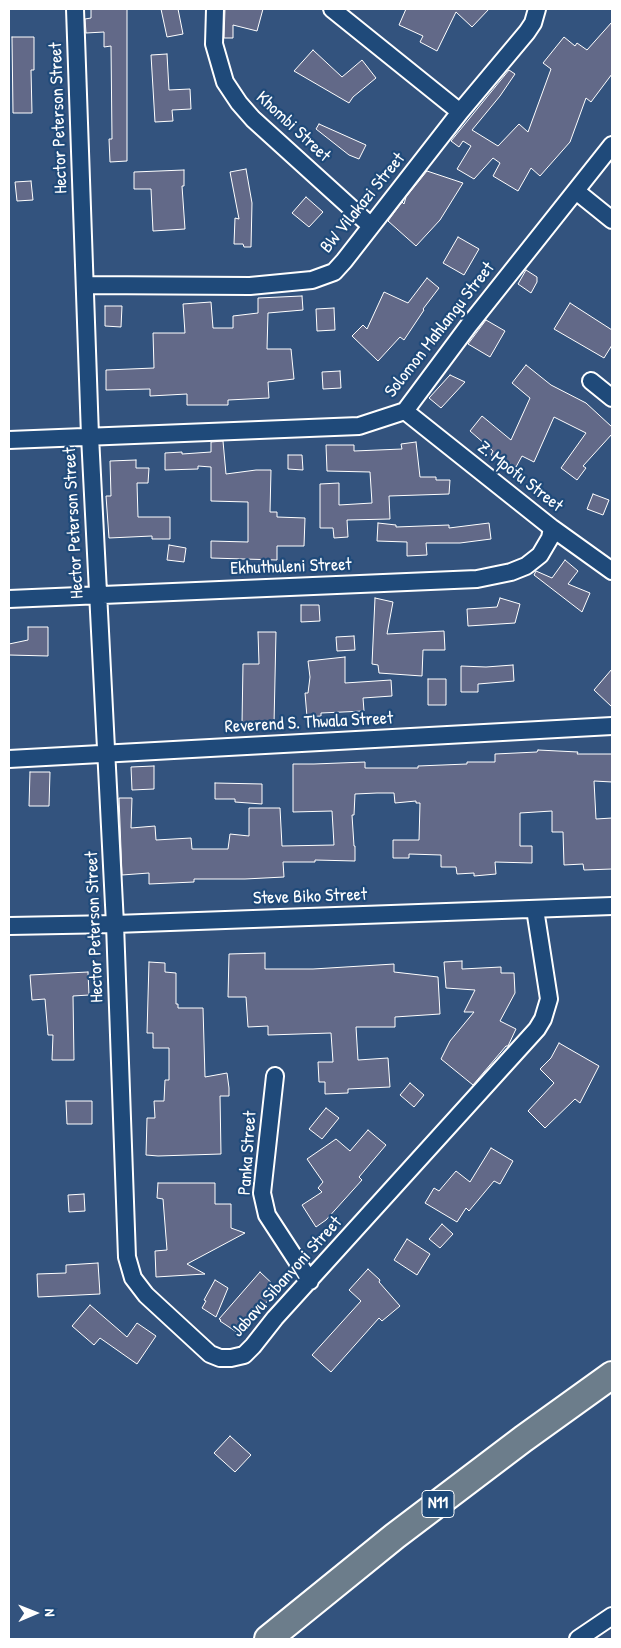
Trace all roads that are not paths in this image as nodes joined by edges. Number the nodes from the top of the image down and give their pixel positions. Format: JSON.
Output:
{"nodes":[{"id":1,"x":76,"y":9,"type":"edge"},
{"id":2,"x":215,"y":9,"type":"edge"},
{"id":3,"x":332,"y":9,"type":"edge"},
{"id":4,"x":537,"y":9,"type":"edge"},
{"id":5,"x":460,"y":112,"type":"junction"},
{"id":6,"x":612,"y":145,"type":"edge"},
{"id":7,"x":576,"y":191,"type":"junction"},
{"id":8,"x":612,"y":220,"type":"edge"},
{"id":9,"x":372,"y":226,"type":"junction"},
{"id":10,"x":86,"y":285,"type":"junction"},
{"id":11,"x":591,"y":381,"type":"dead end"},
{"id":12,"x":612,"y":398,"type":"edge"},
{"id":13,"x":405,"y":411,"type":"junction"},
{"id":14,"x":90,"y":436,"type":"junction"},
{"id":15,"x":9,"y":440,"type":"edge"},
{"id":16,"x":552,"y":528,"type":"junction"},
{"id":17,"x":612,"y":571,"type":"edge"},
{"id":18,"x":98,"y":595,"type":"junction"},
{"id":19,"x":9,"y":599,"type":"edge"},
{"id":20,"x":612,"y":726,"type":"edge"},
{"id":21,"x":107,"y":754,"type":"junction"},
{"id":22,"x":9,"y":759,"type":"edge"},
{"id":23,"x":612,"y":906,"type":"edge"},
{"id":24,"x":535,"y":909,"type":"junction"},
{"id":25,"x":115,"y":924,"type":"junction"},
{"id":26,"x":9,"y":926,"type":"edge"},
{"id":27,"x":119,"y":1035,"type":"joint"},
{"id":28,"x":275,"y":1076,"type":"dead end"},
{"id":29,"x":310,"y":1281,"type":"junction"},
{"id":30,"x":612,"y":1375,"type":"edge"},
{"id":31,"x":612,"y":1616,"type":"edge"},
{"id":32,"x":584,"y":1638,"type":"edge"},
{"id":33,"x":268,"y":1639,"type":"edge"}],
"edges":[{"from":1,"to":10,"type":"street","name":"Hector Peterson Street"},
{"from":2,"to":9,"type":"street","name":"Khombi Street"},
{"from":3,"to":5,"type":"street"},
{"from":4,"to":5,"type":"street","name":"BW Vilakazi Street"},
{"from":5,"to":9,"type":"street","name":"BW Vilakazi Street"},
{"from":6,"to":7,"type":"street","name":"Solomon Mahlangu Street"},
{"from":7,"to":8,"type":"street"},
{"from":7,"to":13,"type":"street","name":"Solomon Mahlangu Street"},
{"from":9,"to":10,"type":"street","name":"BW Vilakazi Street"},
{"from":10,"to":14,"type":"street","name":"Hector Peterson Street"},
{"from":11,"to":12,"type":"street"},
{"from":13,"to":14,"type":"street","name":"Solomon Mahlangu Street"},
{"from":13,"to":16,"type":"street","name":"Z. Mpofu Street"},
{"from":14,"to":15,"type":"street","name":"Solomon Mahlangu Street"},
{"from":14,"to":18,"type":"street","name":"Hector Peterson Street"},
{"from":16,"to":17,"type":"street","name":"Z. Mpofu Street"},
{"from":16,"to":18,"type":"street","name":"Ekhuthuleni Street"},
{"from":18,"to":19,"type":"street","name":"Ekhuthuleni Street"},
{"from":18,"to":21,"type":"street","name":"Hector Peterson Street"},
{"from":20,"to":21,"type":"street","name":"Reverend S. Thwala Street"},
{"from":21,"to":22,"type":"street","name":"Reverend S. Thwala Street"},
{"from":21,"to":25,"type":"street","name":"Hector Peterson Street"},
{"from":23,"to":24,"type":"street","name":"Steve Biko Street"},
{"from":24,"to":25,"type":"street","name":"Steve Biko Street"},
{"from":24,"to":29,"type":"street","name":"Jabavu Sibanyoni Street"},
{"from":25,"to":26,"type":"street","name":"Steve Biko Street"},
{"from":25,"to":27,"type":"street","name":"Hector Peterson Street"},
{"from":27,"to":29,"type":"street","name":"Jabavu Sibanyoni Street"},
{"from":28,"to":29,"type":"street","name":"Panka Street"},
{"from":30,"to":33,"type":"highway","number":"N11"},
{"from":31,"to":32,"type":"street"}]}
